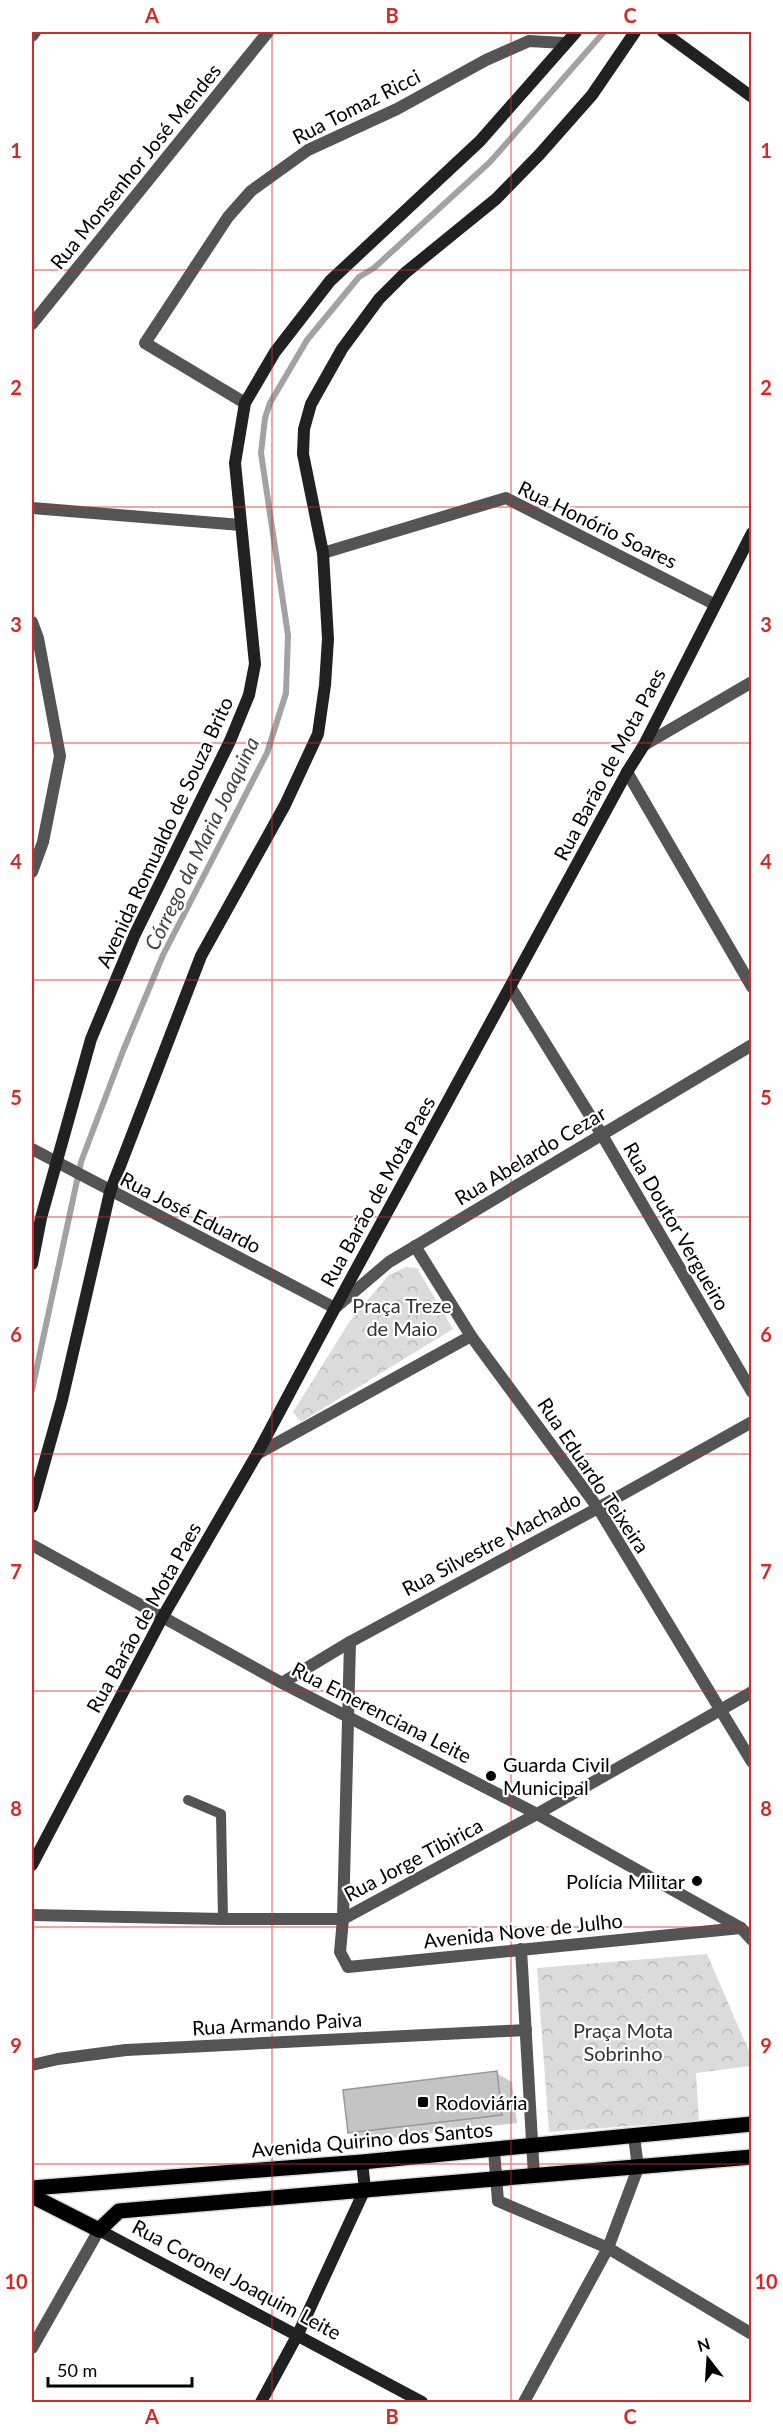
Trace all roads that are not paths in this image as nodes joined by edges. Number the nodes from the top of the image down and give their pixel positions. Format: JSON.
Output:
{"nodes":[{"id":1,"x":35,"y":32,"type":"edge"},
{"id":2,"x":268,"y":32,"type":"edge"},
{"id":3,"x":576,"y":32,"type":"edge"},
{"id":4,"x":635,"y":32,"type":"edge"},
{"id":5,"x":663,"y":32,"type":"edge"},
{"id":6,"x":32,"y":36,"type":"edge"},
{"id":7,"x":564,"y":43,"type":"junction"},
{"id":8,"x":752,"y":97,"type":"edge"},
{"id":9,"x":32,"y":324,"type":"edge"},
{"id":10,"x":245,"y":403,"type":"junction"},
{"id":11,"x":32,"y":508,"type":"edge"},
{"id":12,"x":241,"y":525,"type":"junction"},
{"id":13,"x":752,"y":533,"type":"edge"},
{"id":14,"x":748,"y":551,"type":"edge"},
{"id":15,"x":323,"y":553,"type":"junction"},
{"id":16,"x":714,"y":604,"type":"junction"},
{"id":17,"x":32,"y":622,"type":"edge"},
{"id":18,"x":752,"y":682,"type":"edge"},
{"id":19,"x":644,"y":745,"type":"junction"},
{"id":20,"x":627,"y":772,"type":"junction"},
{"id":21,"x":32,"y":872,"type":"edge"},
{"id":22,"x":752,"y":987,"type":"edge"},
{"id":23,"x":511,"y":988,"type":"junction"},
{"id":24,"x":752,"y":1045,"type":"edge"},
{"id":25,"x":602,"y":1135,"type":"junction"},
{"id":26,"x":32,"y":1149,"type":"edge"},
{"id":27,"x":58,"y":1163,"type":"junction"},
{"id":28,"x":110,"y":1192,"type":"junction"},
{"id":29,"x":415,"y":1246,"type":"junction"},
{"id":30,"x":32,"y":1264,"type":"edge"},
{"id":31,"x":334,"y":1308,"type":"junction"},
{"id":32,"x":471,"y":1336,"type":"junction"},
{"id":33,"x":752,"y":1392,"type":"edge"},
{"id":34,"x":752,"y":1422,"type":"edge"},
{"id":35,"x":257,"y":1454,"type":"junction"},
{"id":36,"x":32,"y":1507,"type":"edge"},
{"id":37,"x":598,"y":1508,"type":"junction"},
{"id":38,"x":32,"y":1545,"type":"edge"},
{"id":39,"x":162,"y":1618,"type":"junction"},
{"id":40,"x":350,"y":1642,"type":"junction"},
{"id":41,"x":282,"y":1683,"type":"junction"},
{"id":42,"x":752,"y":1692,"type":"edge"},
{"id":43,"x":719,"y":1711,"type":"junction"},
{"id":44,"x":349,"y":1715,"type":"junction"},
{"id":45,"x":752,"y":1762,"type":"edge"},
{"id":46,"x":188,"y":1800,"type":"dead end"},
{"id":47,"x":537,"y":1814,"type":"junction"},
{"id":48,"x":32,"y":1865,"type":"edge"},
{"id":49,"x":32,"y":1915,"type":"edge"},
{"id":50,"x":223,"y":1919,"type":"junction"},
{"id":51,"x":344,"y":1919,"type":"junction"},
{"id":52,"x":746,"y":1928,"type":"edge"},
{"id":53,"x":752,"y":1940,"type":"edge"},
{"id":54,"x":521,"y":1949,"type":"junction"},
{"id":55,"x":526,"y":2030,"type":"junction"},
{"id":56,"x":32,"y":2065,"type":"edge"},
{"id":57,"x":752,"y":2124,"type":"edge"},
{"id":58,"x":634,"y":2136,"type":"junction"},
{"id":59,"x":533,"y":2146,"type":"junction"},
{"id":60,"x":494,"y":2150,"type":"junction"},
{"id":61,"x":752,"y":2157,"type":"edge"},
{"id":62,"x":362,"y":2162,"type":"junction"},
{"id":63,"x":638,"y":2168,"type":"junction"},
{"id":64,"x":534,"y":2176,"type":"junction"},
{"id":65,"x":496,"y":2179,"type":"junction"},
{"id":66,"x":32,"y":2188,"type":"edge"},
{"id":67,"x":364,"y":2189,"type":"junction"},
{"id":68,"x":32,"y":2196,"type":"edge"},
{"id":69,"x":99,"y":2230,"type":"junction"},
{"id":70,"x":608,"y":2248,"type":"junction"},
{"id":71,"x":298,"y":2334,"type":"junction"},
{"id":72,"x":752,"y":2334,"type":"edge"},
{"id":73,"x":32,"y":2348,"type":"edge"},
{"id":74,"x":261,"y":2403,"type":"edge"},
{"id":75,"x":422,"y":2403,"type":"edge"},
{"id":76,"x":524,"y":2403,"type":"edge"}],
"edges":[{"from":1,"to":6,"type":"street"},
{"from":2,"to":9,"type":"street","name":"Rua Monsenhor José Mendes"},
{"from":3,"to":7,"type":"main road","name":"Avenida Romualdo de Souza Brito"},
{"from":4,"to":15,"type":"main road"},
{"from":5,"to":8,"type":"main road"},
{"from":7,"to":10,"type":"main road","name":"Avenida Romualdo de Souza Brito"},
{"from":7,"to":10,"type":"street","name":"Rua Tomaz Ricci"},
{"from":10,"to":12,"type":"main road","name":"Avenida Romualdo de Souza Brito"},
{"from":11,"to":12,"type":"street"},
{"from":12,"to":27,"type":"main road","name":"Avenida Romualdo de Souza Brito"},
{"from":13,"to":14,"type":"main road","name":"Rua Barão de Mota Paes"},
{"from":14,"to":16,"type":"main road","name":"Rua Barão de Mota Paes"},
{"from":15,"to":16,"type":"street","name":"Rua Honório Soares"},
{"from":15,"to":28,"type":"main road"},
{"from":16,"to":19,"type":"main road","name":"Rua Barão de Mota Paes"},
{"from":17,"to":21,"type":"street"},
{"from":18,"to":19,"type":"street"},
{"from":19,"to":20,"type":"main road","name":"Rua Barão de Mota Paes"},
{"from":20,"to":22,"type":"street"},
{"from":20,"to":23,"type":"main road","name":"Rua Barão de Mota Paes"},
{"from":23,"to":25,"type":"street","name":"Rua Doutor Vergueiro"},
{"from":23,"to":31,"type":"main road","name":"Rua Barão de Mota Paes"},
{"from":24,"to":25,"type":"street","name":"Rua Abelardo Cezar"},
{"from":25,"to":29,"type":"street","name":"Rua Abelardo Cezar"},
{"from":25,"to":33,"type":"street","name":"Rua Doutor Vergueiro"},
{"from":26,"to":27,"type":"street","name":"Rua José Eduardo"},
{"from":27,"to":28,"type":"street","name":"Rua José Eduardo"},
{"from":27,"to":30,"type":"main road","name":"Avenida Romualdo de Souza Brito"},
{"from":28,"to":31,"type":"street","name":"Rua José Eduardo"},
{"from":28,"to":36,"type":"main road"},
{"from":29,"to":31,"type":"street","name":"Rua Abelardo Cezar"},
{"from":29,"to":32,"type":"street","name":"Rua Eduardo Teixeira"},
{"from":31,"to":35,"type":"main road","name":"Rua Barão de Mota Paes"},
{"from":32,"to":35,"type":"street"},
{"from":32,"to":37,"type":"street","name":"Rua Eduardo Teixeira"},
{"from":34,"to":37,"type":"street","name":"Rua Silvestre Machado"},
{"from":35,"to":39,"type":"main road","name":"Rua Barão de Mota Paes"},
{"from":37,"to":40,"type":"street","name":"Rua Silvestre Machado"},
{"from":37,"to":43,"type":"street","name":"Rua Eduardo Teixeira"},
{"from":38,"to":39,"type":"street","name":"Rua Emerenciana Leite"},
{"from":39,"to":41,"type":"street","name":"Rua Emerenciana Leite"},
{"from":39,"to":48,"type":"main road","name":"Rua Barão de Mota Paes"},
{"from":40,"to":41,"type":"street","name":"Rua Silvestre Machado"},
{"from":40,"to":44,"type":"street"},
{"from":41,"to":44,"type":"street","name":"Rua Emerenciana Leite"},
{"from":42,"to":43,"type":"street","name":"Rua Jorge Tibirica"},
{"from":43,"to":45,"type":"street","name":"Rua Eduardo Teixeira"},
{"from":43,"to":47,"type":"street","name":"Rua Jorge Tibirica"},
{"from":44,"to":47,"type":"street","name":"Rua Emerenciana Leite"},
{"from":44,"to":51,"type":"street"},
{"from":46,"to":50,"type":"lane"},
{"from":47,"to":51,"type":"street","name":"Rua Jorge Tibirica"},
{"from":47,"to":52,"type":"street","name":"Rua Emerenciana Leite"},
{"from":49,"to":50,"type":"street"},
{"from":50,"to":51,"type":"street"},
{"from":51,"to":54,"type":"street","name":"Avenida Nove de Julho"},
{"from":52,"to":53,"type":"street","name":"Rua Emerenciana Leite"},
{"from":52,"to":54,"type":"street","name":"Avenida Nove de Julho"},
{"from":54,"to":55,"type":"street"},
{"from":55,"to":56,"type":"street","name":"Rua Armando Paiva"},
{"from":55,"to":59,"type":"street"},
{"from":57,"to":58,"type":"main road","name":"Avenida Quirino dos Santos"},
{"from":58,"to":59,"type":"main road","name":"Avenida Quirino dos Santos"},
{"from":58,"to":63,"type":"street"},
{"from":59,"to":60,"type":"main road","name":"Avenida Quirino dos Santos"},
{"from":59,"to":64,"type":"street"},
{"from":60,"to":62,"type":"main road","name":"Avenida Quirino dos Santos"},
{"from":60,"to":65,"type":"street"},
{"from":61,"to":63,"type":"main road"},
{"from":62,"to":66,"type":"main road","name":"Avenida Quirino dos Santos"},
{"from":62,"to":67,"type":"main road"},
{"from":63,"to":64,"type":"main road"},
{"from":63,"to":70,"type":"street"},
{"from":64,"to":65,"type":"main road"},
{"from":65,"to":67,"type":"main road"},
{"from":65,"to":70,"type":"street"},
{"from":67,"to":69,"type":"main road"},
{"from":67,"to":71,"type":"main road"},
{"from":68,"to":69,"type":"main road","name":"Rua Coronel Joaquim Leite"},
{"from":69,"to":71,"type":"main road","name":"Rua Coronel Joaquim Leite"},
{"from":69,"to":73,"type":"street"},
{"from":70,"to":72,"type":"street"},
{"from":70,"to":76,"type":"street"},
{"from":71,"to":74,"type":"main road"},
{"from":71,"to":75,"type":"main road","name":"Rua Coronel Joaquim Leite"}]}
